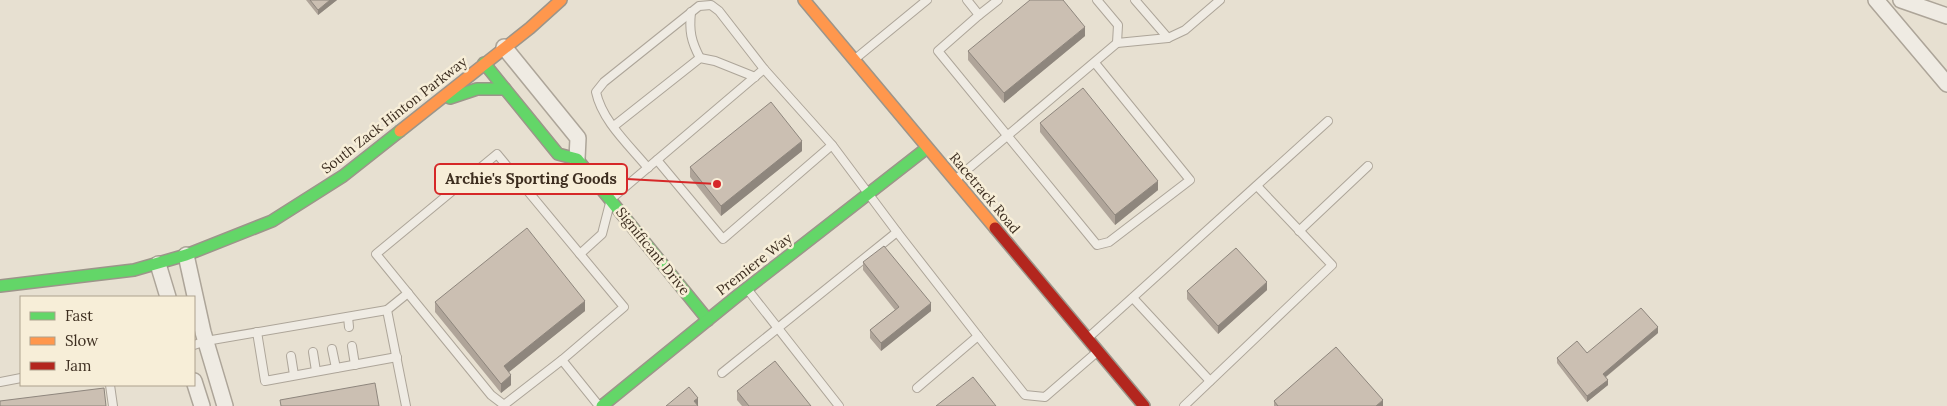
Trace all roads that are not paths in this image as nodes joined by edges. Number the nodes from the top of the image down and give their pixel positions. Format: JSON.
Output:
{"nodes":[{"id":1,"x":561,"y":0,"type":"edge"},
{"id":2,"x":804,"y":0,"type":"edge"},
{"id":3,"x":927,"y":0,"type":"edge"},
{"id":4,"x":967,"y":0,"type":"edge"},
{"id":5,"x":998,"y":0,"type":"edge"},
{"id":6,"x":1097,"y":0,"type":"edge"},
{"id":7,"x":1135,"y":0,"type":"edge"},
{"id":8,"x":1220,"y":0,"type":"edge"},
{"id":9,"x":1876,"y":0,"type":"edge"},
{"id":10,"x":1901,"y":0,"type":"edge"},
{"id":11,"x":691,"y":12,"type":"junction"},
{"id":12,"x":979,"y":15,"type":"junction"},
{"id":13,"x":1947,"y":16,"type":"edge"},
{"id":14,"x":1168,"y":38,"type":"junction"},
{"id":15,"x":1116,"y":43,"type":"junction"},
{"id":16,"x":504,"y":47,"type":"junction"},
{"id":17,"x":700,"y":58,"type":"junction"},
{"id":18,"x":854,"y":60,"type":"junction"},
{"id":19,"x":484,"y":63,"type":"junction"},
{"id":20,"x":1095,"y":63,"type":"junction"},
{"id":21,"x":764,"y":70,"type":"junction"},
{"id":22,"x":755,"y":77,"type":"junction"},
{"id":23,"x":1947,"y":84,"type":"edge"},
{"id":24,"x":505,"y":89,"type":"junction"},
{"id":25,"x":433,"y":105,"type":"junction"},
{"id":26,"x":1328,"y":122,"type":"dead end"},
{"id":27,"x":614,"y":126,"type":"junction"},
{"id":28,"x":1007,"y":136,"type":"junction"},
{"id":29,"x":832,"y":145,"type":"junction"},
{"id":30,"x":927,"y":148,"type":"junction"},
{"id":31,"x":577,"y":159,"type":"junction"},
{"id":32,"x":657,"y":160,"type":"junction"},
{"id":33,"x":1368,"y":166,"type":"dead end"},
{"id":34,"x":648,"y":168,"type":"junction"},
{"id":35,"x":955,"y":181,"type":"junction"},
{"id":36,"x":1256,"y":186,"type":"junction"},
{"id":37,"x":869,"y":193,"type":"junction"},
{"id":38,"x":611,"y":199,"type":"junction"},
{"id":39,"x":1299,"y":231,"type":"junction"},
{"id":40,"x":896,"y":232,"type":"junction"},
{"id":41,"x":580,"y":254,"type":"junction"},
{"id":42,"x":186,"y":255,"type":"junction"},
{"id":43,"x":158,"y":264,"type":"junction"},
{"id":44,"x":0,"y":286,"type":"edge"},
{"id":45,"x":747,"y":289,"type":"junction"},
{"id":46,"x":408,"y":293,"type":"junction"},
{"id":47,"x":168,"y":296,"type":"edge"},
{"id":48,"x":193,"y":296,"type":"edge"},
{"id":49,"x":1133,"y":298,"type":"junction"},
{"id":50,"x":387,"y":310,"type":"junction"},
{"id":51,"x":195,"y":312,"type":"edge"},
{"id":52,"x":348,"y":317,"type":"junction"},
{"id":53,"x":327,"y":320,"type":"junction"},
{"id":54,"x":708,"y":320,"type":"junction"},
{"id":55,"x":308,"y":323,"type":"junction"},
{"id":56,"x":286,"y":327,"type":"junction"},
{"id":57,"x":349,"y":327,"type":"dead end"},
{"id":58,"x":777,"y":327,"type":"junction"},
{"id":59,"x":329,"y":330,"type":"dead end"},
{"id":60,"x":257,"y":332,"type":"junction"},
{"id":61,"x":310,"y":333,"type":"dead end"},
{"id":62,"x":288,"y":336,"type":"dead end"},
{"id":63,"x":978,"y":336,"type":"junction"},
{"id":64,"x":1088,"y":339,"type":"junction"},
{"id":65,"x":200,"y":343,"type":"edge"},
{"id":66,"x":352,"y":346,"type":"dead end"},
{"id":67,"x":332,"y":349,"type":"dead end"},
{"id":68,"x":1098,"y":351,"type":"junction"},
{"id":69,"x":313,"y":352,"type":"dead end"},
{"id":70,"x":291,"y":356,"type":"dead end"},
{"id":71,"x":397,"y":357,"type":"junction"},
{"id":72,"x":562,"y":360,"type":"junction"},
{"id":73,"x":355,"y":365,"type":"junction"},
{"id":74,"x":336,"y":368,"type":"junction"},
{"id":75,"x":316,"y":371,"type":"junction"},
{"id":76,"x":722,"y":373,"type":"dead end"},
{"id":77,"x":294,"y":375,"type":"junction"},
{"id":78,"x":20,"y":378,"type":"edge"},
{"id":79,"x":1210,"y":381,"type":"junction"},
{"id":80,"x":0,"y":382,"type":"edge"},
{"id":81,"x":195,"y":384,"type":"edge"},
{"id":82,"x":110,"y":386,"type":"edge"},
{"id":83,"x":917,"y":388,"type":"dead end"},
{"id":84,"x":504,"y":405,"type":"edge"},
{"id":85,"x":113,"y":406,"type":"edge"},
{"id":86,"x":202,"y":406,"type":"edge"},
{"id":87,"x":225,"y":406,"type":"edge"},
{"id":88,"x":406,"y":406,"type":"edge"},
{"id":89,"x":600,"y":406,"type":"edge"},
{"id":90,"x":839,"y":406,"type":"edge"},
{"id":91,"x":1144,"y":406,"type":"edge"},
{"id":92,"x":1184,"y":406,"type":"edge"}],
"edges":[{"from":1,"to":16,"type":"street","name":"South Zack Hinton Parkway"},
{"from":2,"to":18,"type":"street","name":"Racetrack Road"},
{"from":3,"to":18,"type":"lane"},
{"from":4,"to":12,"type":"lane"},
{"from":5,"to":12,"type":"lane"},
{"from":6,"to":15,"type":"lane"},
{"from":7,"to":14,"type":"lane"},
{"from":8,"to":14,"type":"lane"},
{"from":9,"to":23,"type":"street"},
{"from":10,"to":13,"type":"street"},
{"from":11,"to":17,"type":"lane"},
{"from":11,"to":21,"type":"lane"},
{"from":11,"to":27,"type":"lane"},
{"from":12,"to":28,"type":"lane"},
{"from":14,"to":15,"type":"lane"},
{"from":15,"to":20,"type":"lane"},
{"from":16,"to":19,"type":"street","name":"South Zack Hinton Parkway"},
{"from":16,"to":31,"type":"street"},
{"from":17,"to":22,"type":"lane"},
{"from":17,"to":27,"type":"lane"},
{"from":18,"to":30,"type":"street","name":"Racetrack Road"},
{"from":19,"to":24,"type":"street","name":"Significant Drive"},
{"from":19,"to":25,"type":"street","name":"South Zack Hinton Parkway"},
{"from":20,"to":28,"type":"lane"},
{"from":20,"to":28,"type":"lane"},
{"from":21,"to":22,"type":"lane"},
{"from":21,"to":29,"type":"lane"},
{"from":22,"to":32,"type":"lane"},
{"from":24,"to":25,"type":"street"},
{"from":24,"to":31,"type":"street","name":"Significant Drive"},
{"from":25,"to":42,"type":"street","name":"South Zack Hinton Parkway"},
{"from":26,"to":36,"type":"lane"},
{"from":27,"to":34,"type":"lane"},
{"from":28,"to":35,"type":"lane"},
{"from":29,"to":32,"type":"lane"},
{"from":29,"to":37,"type":"lane"},
{"from":30,"to":35,"type":"street","name":"Racetrack Road"},
{"from":30,"to":37,"type":"street","name":"Premiere Way"},
{"from":31,"to":38,"type":"street","name":"Significant Drive"},
{"from":32,"to":34,"type":"lane"},
{"from":33,"to":39,"type":"lane"},
{"from":34,"to":38,"type":"lane"},
{"from":35,"to":64,"type":"street","name":"Racetrack Road"},
{"from":36,"to":39,"type":"lane"},
{"from":36,"to":49,"type":"lane"},
{"from":37,"to":40,"type":"lane"},
{"from":37,"to":45,"type":"street","name":"Premiere Way"},
{"from":38,"to":41,"type":"lane"},
{"from":38,"to":54,"type":"street","name":"Significant Drive"},
{"from":39,"to":79,"type":"lane"},
{"from":40,"to":58,"type":"lane"},
{"from":40,"to":63,"type":"lane"},
{"from":41,"to":46,"type":"lane"},
{"from":41,"to":72,"type":"lane"},
{"from":42,"to":43,"type":"street","name":"South Zack Hinton Parkway"},
{"from":42,"to":48,"type":"street"},
{"from":43,"to":44,"type":"street","name":"South Zack Hinton Parkway"},
{"from":43,"to":47,"type":"street"},
{"from":45,"to":54,"type":"street","name":"Premiere Way"},
{"from":45,"to":58,"type":"lane"},
{"from":46,"to":50,"type":"lane"},
{"from":46,"to":84,"type":"lane"},
{"from":49,"to":64,"type":"lane"},
{"from":49,"to":79,"type":"lane"},
{"from":50,"to":52,"type":"lane"},
{"from":50,"to":71,"type":"lane"},
{"from":51,"to":65,"type":"street"},
{"from":52,"to":53,"type":"lane"},
{"from":52,"to":57,"type":"lane"},
{"from":53,"to":55,"type":"lane"},
{"from":53,"to":59,"type":"lane"},
{"from":54,"to":89,"type":"street","name":"Premiere Way"},
{"from":55,"to":56,"type":"lane"},
{"from":55,"to":61,"type":"lane"},
{"from":56,"to":60,"type":"lane"},
{"from":56,"to":62,"type":"lane"},
{"from":58,"to":76,"type":"lane"},
{"from":58,"to":90,"type":"lane"},
{"from":60,"to":65,"type":"lane"},
{"from":60,"to":77,"type":"lane"},
{"from":63,"to":68,"type":"lane"},
{"from":63,"to":83,"type":"lane"},
{"from":64,"to":68,"type":"street","name":"Racetrack Road"},
{"from":65,"to":87,"type":"street"},
{"from":66,"to":73,"type":"lane"},
{"from":67,"to":74,"type":"lane"},
{"from":68,"to":91,"type":"street","name":"Racetrack Road"},
{"from":69,"to":75,"type":"lane"},
{"from":70,"to":77,"type":"lane"},
{"from":71,"to":73,"type":"lane"},
{"from":71,"to":88,"type":"lane"},
{"from":72,"to":84,"type":"lane"},
{"from":72,"to":89,"type":"lane"},
{"from":73,"to":74,"type":"lane"},
{"from":74,"to":75,"type":"lane"},
{"from":75,"to":77,"type":"lane"},
{"from":78,"to":80,"type":"lane"},
{"from":79,"to":92,"type":"lane"},
{"from":81,"to":86,"type":"street"},
{"from":82,"to":85,"type":"lane"}]}
